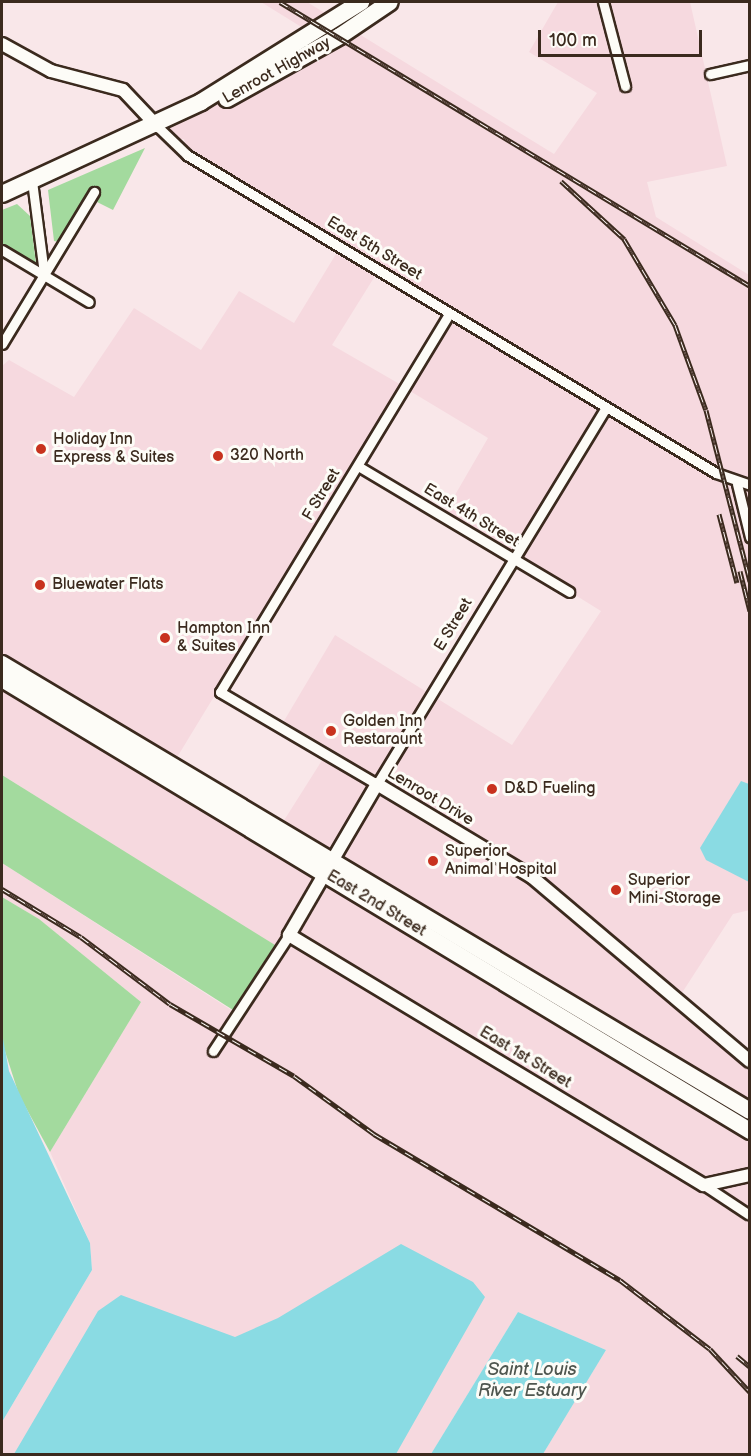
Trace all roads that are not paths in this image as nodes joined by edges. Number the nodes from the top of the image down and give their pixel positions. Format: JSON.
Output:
{"nodes":[{"id":1,"x":361,"y":2,"type":"edge"},
{"id":2,"x":390,"y":2,"type":"edge"},
{"id":3,"x":603,"y":2,"type":"edge"},
{"id":4,"x":2,"y":44,"type":"edge"},
{"id":5,"x":750,"y":65,"type":"edge"},
{"id":6,"x":710,"y":74,"type":"dead end"},
{"id":7,"x":624,"y":86,"type":"dead end"},
{"id":8,"x":157,"y":126,"type":"junction"},
{"id":9,"x":32,"y":181,"type":"junction"},
{"id":10,"x":94,"y":192,"type":"dead end"},
{"id":11,"x":2,"y":194,"type":"edge"},
{"id":12,"x":2,"y":250,"type":"edge"},
{"id":13,"x":43,"y":275,"type":"junction"},
{"id":14,"x":89,"y":302,"type":"dead end"},
{"id":15,"x":449,"y":314,"type":"junction"},
{"id":16,"x":2,"y":344,"type":"edge"},
{"id":17,"x":606,"y":408,"type":"junction"},
{"id":18,"x":358,"y":466,"type":"junction"},
{"id":19,"x":737,"y":484,"type":"junction"},
{"id":20,"x":750,"y":485,"type":"edge"},
{"id":21,"x":750,"y":537,"type":"edge"},
{"id":22,"x":514,"y":559,"type":"junction"},
{"id":23,"x":569,"y":592,"type":"dead end"},
{"id":24,"x":2,"y":664,"type":"edge"},
{"id":25,"x":2,"y":679,"type":"edge"},
{"id":26,"x":220,"y":692,"type":"joint"},
{"id":27,"x":377,"y":784,"type":"junction"},
{"id":28,"x":329,"y":867,"type":"junction"},
{"id":29,"x":289,"y":934,"type":"junction"},
{"id":30,"x":213,"y":1051,"type":"dead end"},
{"id":31,"x":750,"y":1061,"type":"edge"},
{"id":32,"x":691,"y":1086,"type":"junction"},
{"id":33,"x":750,"y":1111,"type":"edge"},
{"id":34,"x":750,"y":1131,"type":"edge"},
{"id":35,"x":750,"y":1175,"type":"edge"},
{"id":36,"x":704,"y":1185,"type":"junction"},
{"id":37,"x":748,"y":1214,"type":"dead end"}],
"edges":[{"from":1,"to":8,"type":"highway","name":"Lenroot Highway"},
{"from":2,"to":8,"type":"highway","name":"Lenroot Highway"},
{"from":3,"to":7,"type":"street"},
{"from":4,"to":8,"type":"street","name":"East 5th Street"},
{"from":5,"to":6,"type":"street"},
{"from":8,"to":9,"type":"highway","name":"Lenroot Highway"},
{"from":8,"to":15,"type":"street","name":"East 5th Street"},
{"from":9,"to":11,"type":"highway","name":"Lenroot Highway"},
{"from":9,"to":13,"type":"street"},
{"from":10,"to":13,"type":"street"},
{"from":12,"to":13,"type":"street"},
{"from":13,"to":14,"type":"street"},
{"from":13,"to":16,"type":"street"},
{"from":15,"to":17,"type":"street","name":"East 5th Street"},
{"from":15,"to":18,"type":"street","name":"F Street"},
{"from":17,"to":19,"type":"street","name":"East 5th Street"},
{"from":17,"to":22,"type":"street","name":"E Street"},
{"from":18,"to":22,"type":"street","name":"East 4th Street"},
{"from":18,"to":26,"type":"street","name":"F Street"},
{"from":19,"to":20,"type":"street"},
{"from":19,"to":21,"type":"street"},
{"from":22,"to":23,"type":"street","name":"East 4th Street"},
{"from":22,"to":27,"type":"street","name":"E Street"},
{"from":24,"to":28,"type":"highway","name":"East 2nd Street"},
{"from":25,"to":28,"type":"highway","name":"East 2nd Street"},
{"from":26,"to":27,"type":"street","name":"Lenroot Drive"},
{"from":27,"to":28,"type":"street","name":"E Street"},
{"from":27,"to":31,"type":"street","name":"Lenroot Drive"},
{"from":28,"to":29,"type":"street","name":"E Street"},
{"from":28,"to":32,"type":"highway","name":"East 2nd Street"},
{"from":29,"to":30,"type":"street","name":"E Street"},
{"from":29,"to":36,"type":"street","name":"East 1st Street"},
{"from":32,"to":33,"type":"highway","name":"East 2nd Street"},
{"from":32,"to":34,"type":"highway","name":"East 2nd Street"},
{"from":35,"to":36,"type":"street"},
{"from":36,"to":37,"type":"street"}]}
